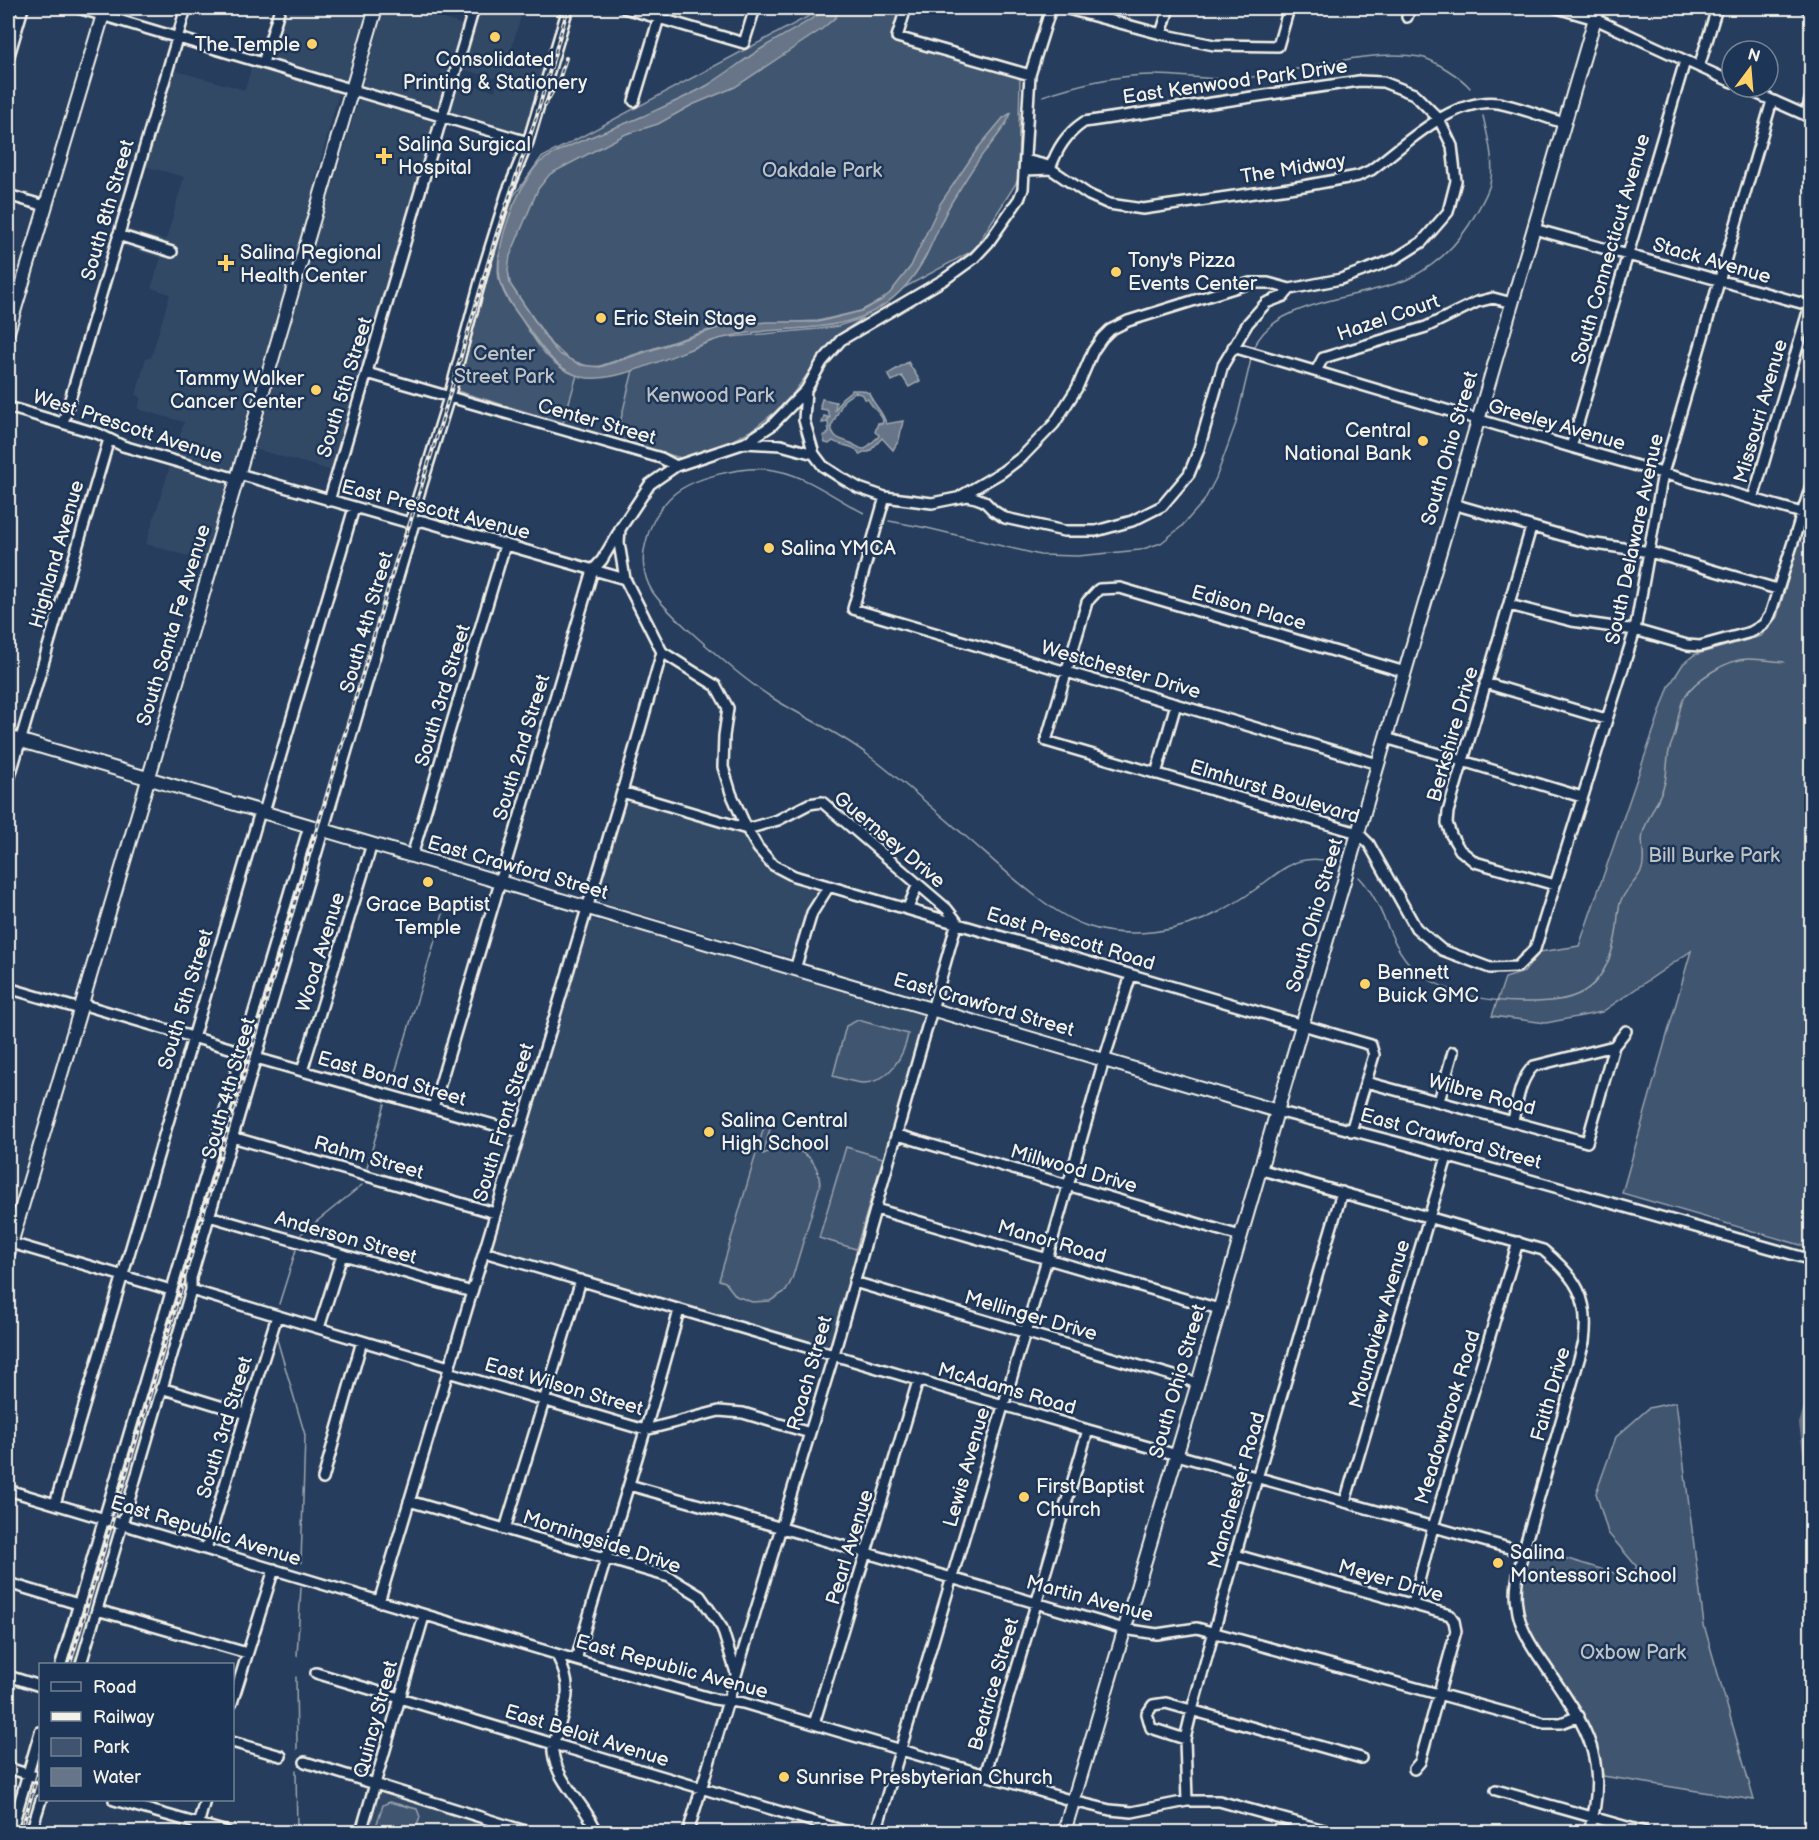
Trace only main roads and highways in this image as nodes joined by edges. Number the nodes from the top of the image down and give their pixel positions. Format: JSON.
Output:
{"nodes":[{"id":1,"x":376,"y":8,"type":"edge"},
{"id":2,"x":104,"y":11,"type":"edge"},
{"id":3,"x":1596,"y":13,"type":"edge"},
{"id":4,"x":11,"y":308,"type":"edge"},
{"id":5,"x":8,"y":332,"type":"edge"},
{"id":6,"x":8,"y":737,"type":"edge"},
{"id":7,"x":148,"y":778,"type":"junction"},
{"id":8,"x":1277,"y":1111,"type":"junction"},
{"id":9,"x":9,"y":1243,"type":"edge"},
{"id":10,"x":1064,"y":1833,"type":"edge"}],
"edges":[{"from":1,"to":7,"type":"main road","name":"South Santa Fe Avenue"},
{"from":2,"to":4,"type":"main road"},
{"from":3,"to":8,"type":"main road","name":"South Ohio Street"},
{"from":4,"to":5,"type":"main road"},
{"from":6,"to":7,"type":"main road","name":"East Crawford Street"},
{"from":7,"to":8,"type":"main road","name":"East Crawford Street"},
{"from":7,"to":9,"type":"main road","name":"South Santa Fe Avenue"},
{"from":8,"to":10,"type":"main road","name":"South Ohio Street"}]}
